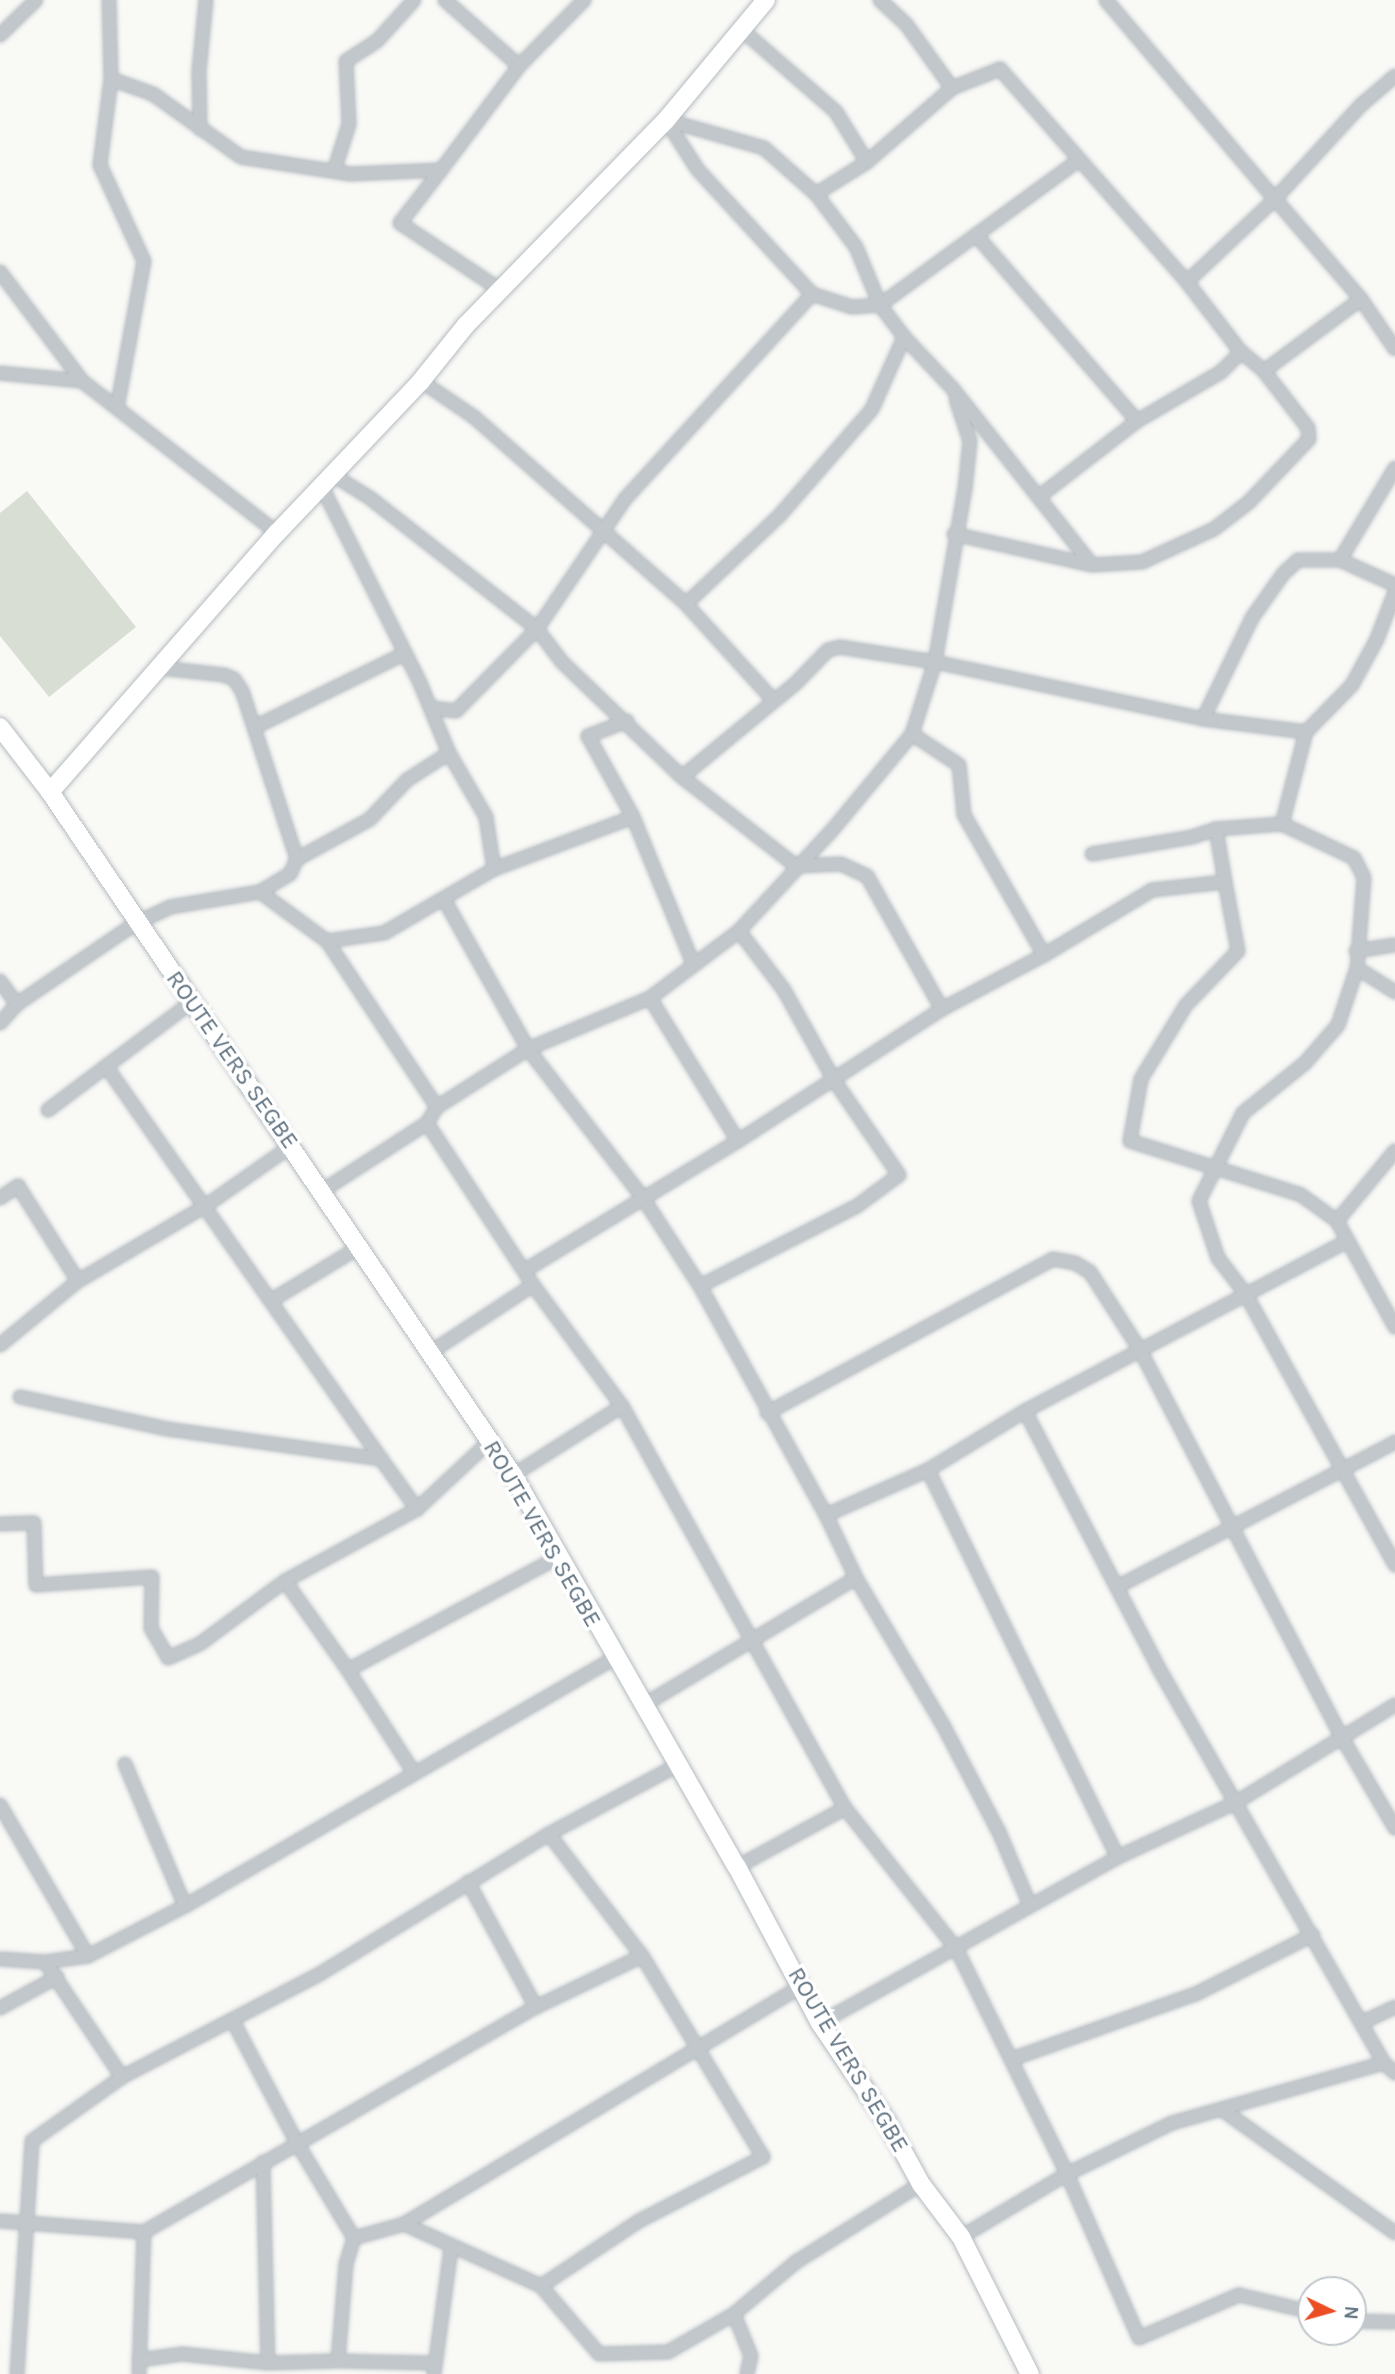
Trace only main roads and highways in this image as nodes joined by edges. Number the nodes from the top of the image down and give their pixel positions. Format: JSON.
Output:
{"nodes":[{"id":1,"x":766,"y":0,"type":"edge"},
{"id":2,"x":2,"y":733,"type":"edge"},
{"id":3,"x":50,"y":792,"type":"junction"},
{"id":4,"x":1030,"y":2374,"type":"edge"}],
"edges":[{"from":1,"to":3,"type":"main road"},
{"from":2,"to":3,"type":"main road","name":"ROUTE VERS SEGBE"},
{"from":3,"to":4,"type":"main road","name":"ROUTE VERS SEGBE"}]}
